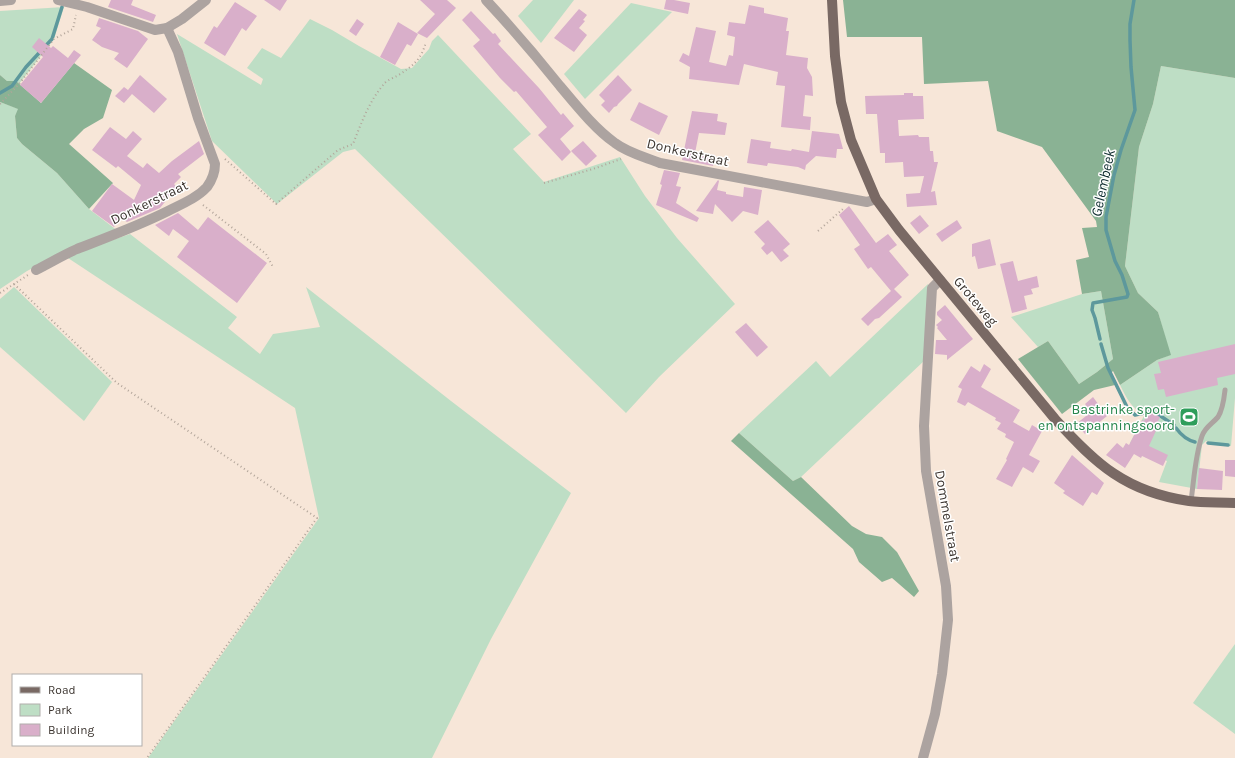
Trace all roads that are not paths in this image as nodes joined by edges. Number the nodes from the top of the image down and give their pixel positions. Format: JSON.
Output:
{"nodes":[{"id":1,"x":11,"y":0,"type":"edge"},
{"id":2,"x":58,"y":0,"type":"edge"},
{"id":3,"x":206,"y":0,"type":"edge"},
{"id":4,"x":486,"y":0,"type":"edge"},
{"id":5,"x":832,"y":0,"type":"edge"},
{"id":6,"x":0,"y":1,"type":"edge"},
{"id":7,"x":167,"y":28,"type":"junction"},
{"id":8,"x":876,"y":199,"type":"junction"},
{"id":9,"x":36,"y":270,"type":"road end"},
{"id":10,"x":940,"y":280,"type":"junction"},
{"id":11,"x":1225,"y":390,"type":"dead end"},
{"id":12,"x":1191,"y":501,"type":"junction"},
{"id":13,"x":1235,"y":503,"type":"edge"},
{"id":14,"x":923,"y":758,"type":"edge"}],
"edges":[{"from":1,"to":6,"type":"street"},
{"from":2,"to":7,"type":"street"},
{"from":3,"to":7,"type":"street"},
{"from":4,"to":8,"type":"street","name":"Donkerstraat"},
{"from":5,"to":8,"type":"main road","name":"Groteweg"},
{"from":7,"to":9,"type":"street","name":"Donkerstraat"},
{"from":8,"to":10,"type":"main road","name":"Groteweg"},
{"from":10,"to":12,"type":"main road","name":"Groteweg"},
{"from":10,"to":14,"type":"street","name":"Dommelstraat"},
{"from":11,"to":12,"type":"lane"},
{"from":12,"to":13,"type":"main road","name":"Groteweg"}]}
